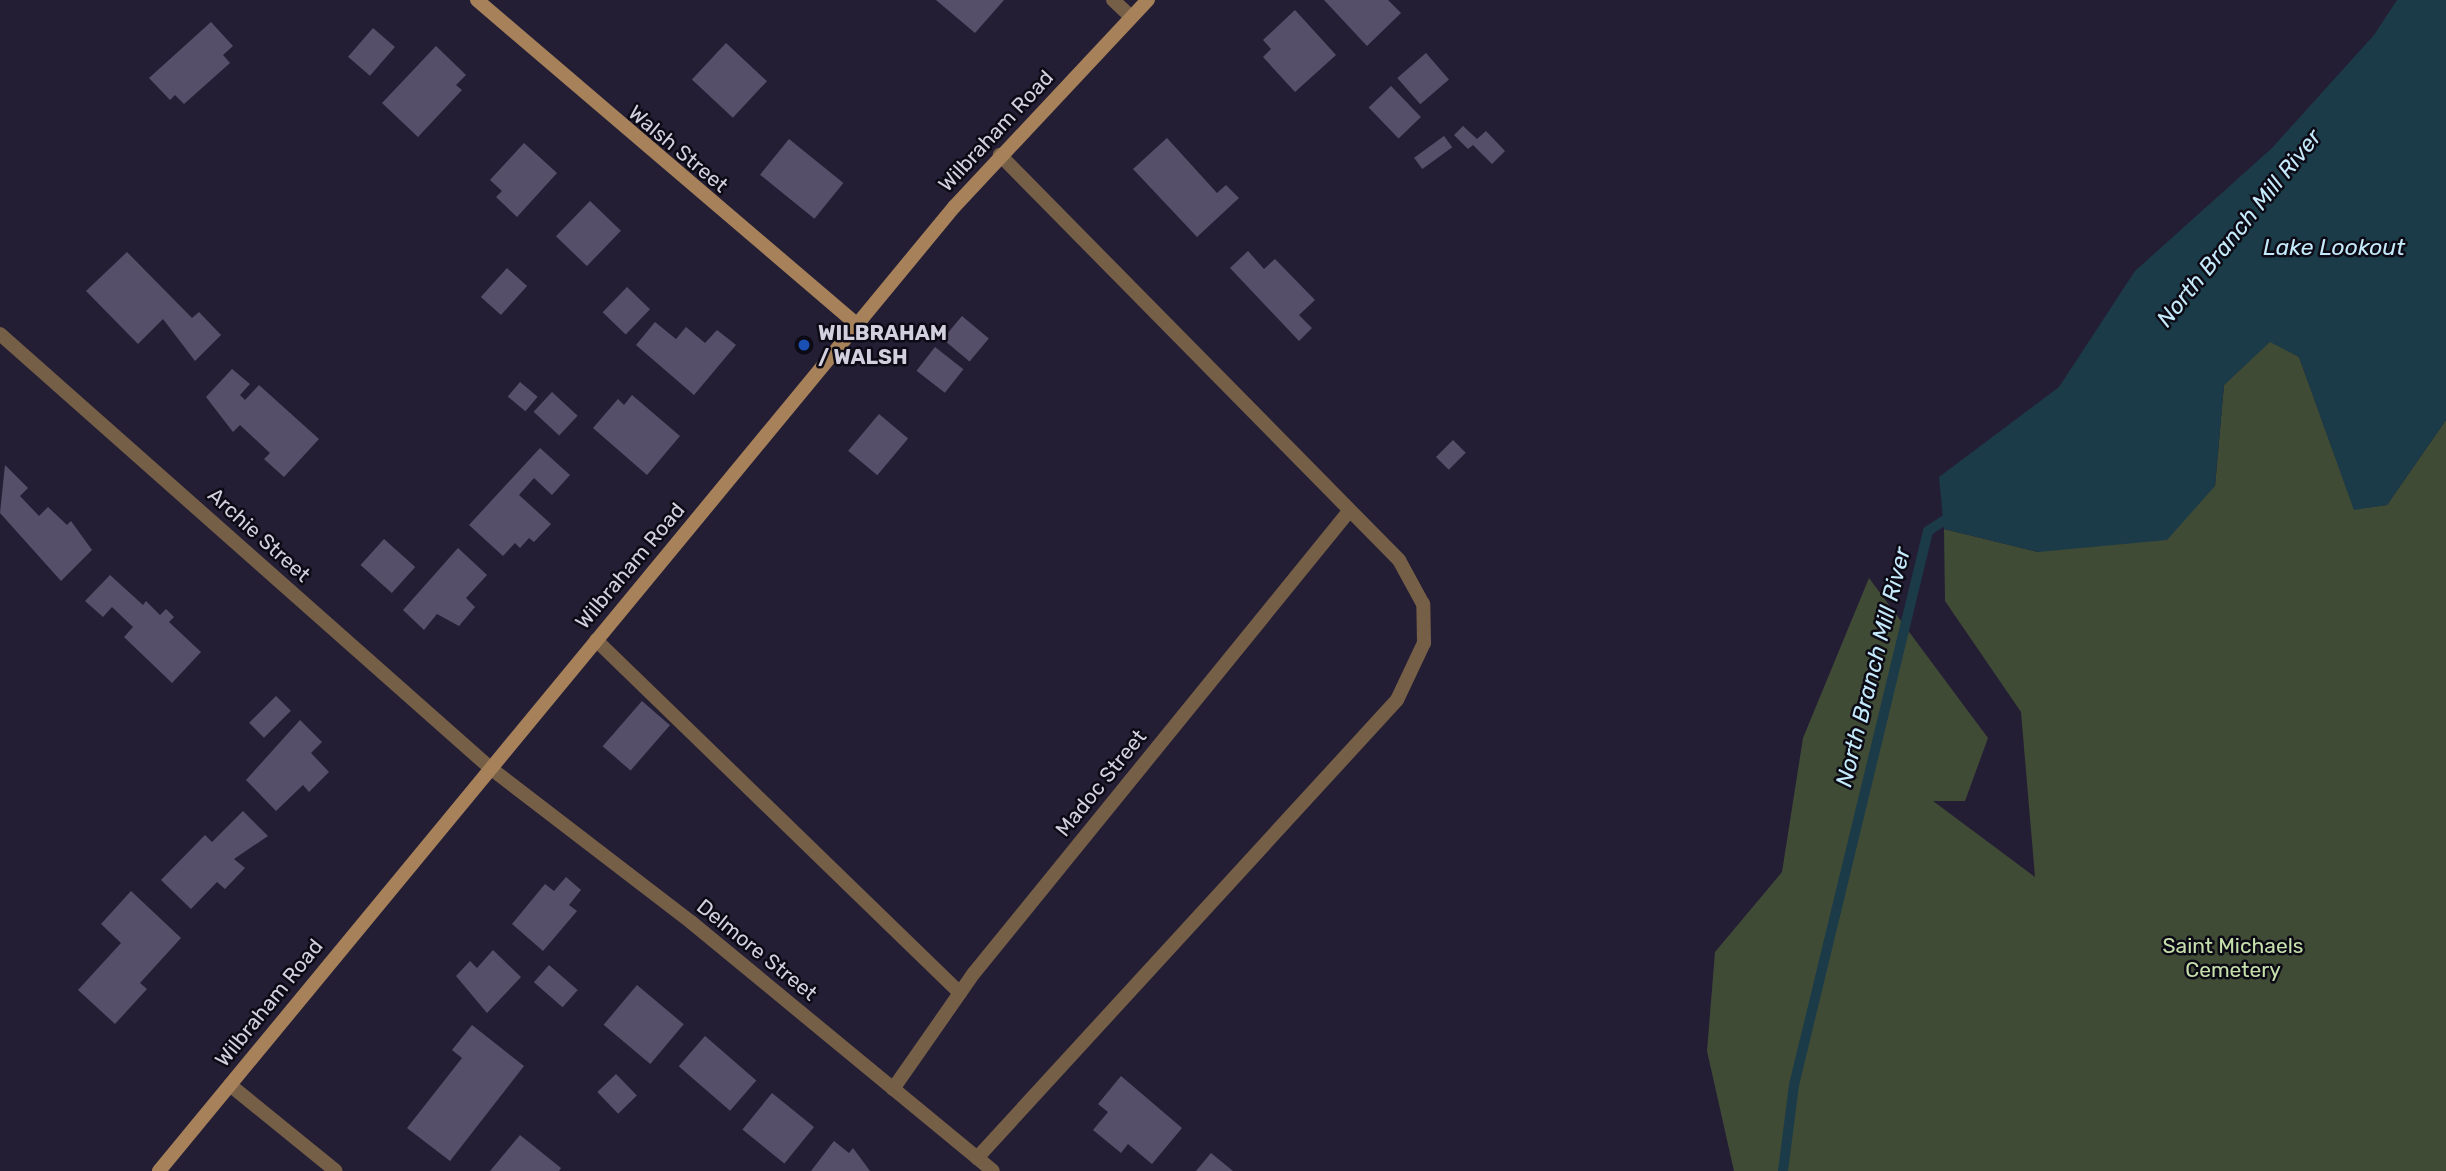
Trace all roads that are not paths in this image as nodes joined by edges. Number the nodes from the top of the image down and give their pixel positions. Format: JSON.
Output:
{"nodes":[{"id":1,"x":477,"y":0,"type":"edge"},
{"id":2,"x":1112,"y":0,"type":"edge"},
{"id":3,"x":1148,"y":0,"type":"edge"},
{"id":4,"x":1132,"y":17,"type":"junction"},
{"id":5,"x":1000,"y":155,"type":"junction"},
{"id":6,"x":857,"y":324,"type":"junction"},
{"id":7,"x":0,"y":334,"type":"edge"},
{"id":8,"x":1350,"y":510,"type":"junction"},
{"id":9,"x":596,"y":640,"type":"junction"},
{"id":10,"x":489,"y":767,"type":"junction"},
{"id":11,"x":960,"y":993,"type":"junction"},
{"id":12,"x":230,"y":1085,"type":"junction"},
{"id":13,"x":893,"y":1089,"type":"junction"},
{"id":14,"x":977,"y":1158,"type":"junction"},
{"id":15,"x":159,"y":1171,"type":"edge"},
{"id":16,"x":336,"y":1171,"type":"edge"},
{"id":17,"x":993,"y":1171,"type":"edge"}],
"edges":[{"from":1,"to":6,"type":"main road","name":"Walsh Street"},
{"from":2,"to":4,"type":"street"},
{"from":3,"to":4,"type":"main road","name":"Wilbraham Road"},
{"from":4,"to":5,"type":"main road","name":"Wilbraham Road"},
{"from":5,"to":6,"type":"main road","name":"Wilbraham Road"},
{"from":5,"to":8,"type":"street"},
{"from":6,"to":9,"type":"main road","name":"Wilbraham Road"},
{"from":7,"to":10,"type":"street","name":"Archie Street"},
{"from":8,"to":11,"type":"street","name":"Madoc Street"},
{"from":8,"to":14,"type":"street"},
{"from":9,"to":10,"type":"main road","name":"Wilbraham Road"},
{"from":9,"to":11,"type":"street"},
{"from":10,"to":12,"type":"main road","name":"Wilbraham Road"},
{"from":10,"to":13,"type":"street","name":"Delmore Street"},
{"from":11,"to":13,"type":"street","name":"Madoc Street"},
{"from":12,"to":15,"type":"main road","name":"Wilbraham Road"},
{"from":12,"to":16,"type":"street"},
{"from":13,"to":14,"type":"street","name":"Delmore Street"},
{"from":14,"to":17,"type":"street","name":"Delmore Street"}]}
